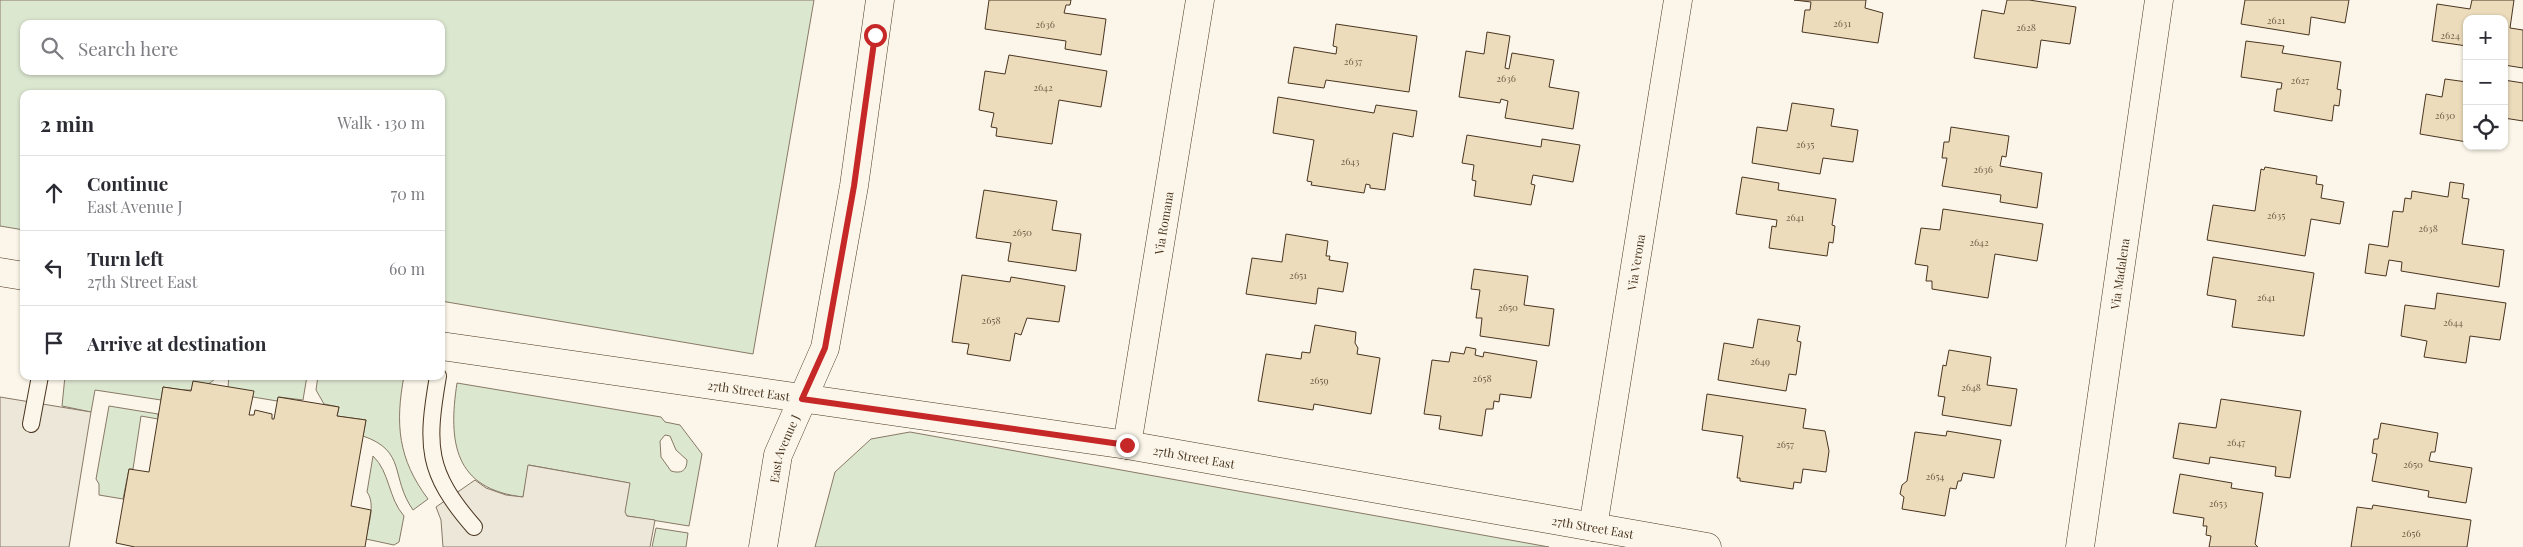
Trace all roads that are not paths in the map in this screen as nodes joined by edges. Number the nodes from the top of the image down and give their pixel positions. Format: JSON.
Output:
{"nodes":[{"id":1,"x":880,"y":0,"type":"edge"},
{"id":2,"x":1200,"y":0,"type":"edge"},
{"id":3,"x":1678,"y":0,"type":"edge"},
{"id":4,"x":2159,"y":0,"type":"edge"},
{"id":5,"x":0,"y":272,"type":"edge"},
{"id":6,"x":20,"y":275,"type":"edge"},
{"id":7,"x":445,"y":350,"type":"edge"},
{"id":8,"x":39,"y":380,"type":"edge"},
{"id":9,"x":437,"y":380,"type":"edge"},
{"id":10,"x":802,"y":399,"type":"junction"},
{"id":11,"x":31,"y":424,"type":"dead end"},
{"id":12,"x":1127,"y":445,"type":"junction"},
{"id":13,"x":474,"y":527,"type":"dead end"},
{"id":14,"x":1593,"y":527,"type":"junction"},
{"id":15,"x":763,"y":547,"type":"edge"},
{"id":16,"x":1707,"y":547,"type":"edge"},
{"id":17,"x":2080,"y":547,"type":"edge"}],
"edges":[{"from":1,"to":10,"type":"street","name":"East Avenue J"},
{"from":2,"to":12,"type":"street","name":"Via Romana"},
{"from":3,"to":14,"type":"street","name":"Via Verona"},
{"from":4,"to":17,"type":"street","name":"Via Madalena"},
{"from":5,"to":6,"type":"street"},
{"from":7,"to":10,"type":"street","name":"27th Street East"},
{"from":8,"to":11,"type":"lane"},
{"from":9,"to":13,"type":"lane"},
{"from":10,"to":12,"type":"street","name":"27th Street East"},
{"from":10,"to":15,"type":"street","name":"East Avenue J"},
{"from":12,"to":14,"type":"street","name":"27th Street East"},
{"from":14,"to":16,"type":"street","name":"27th Street East"}]}
